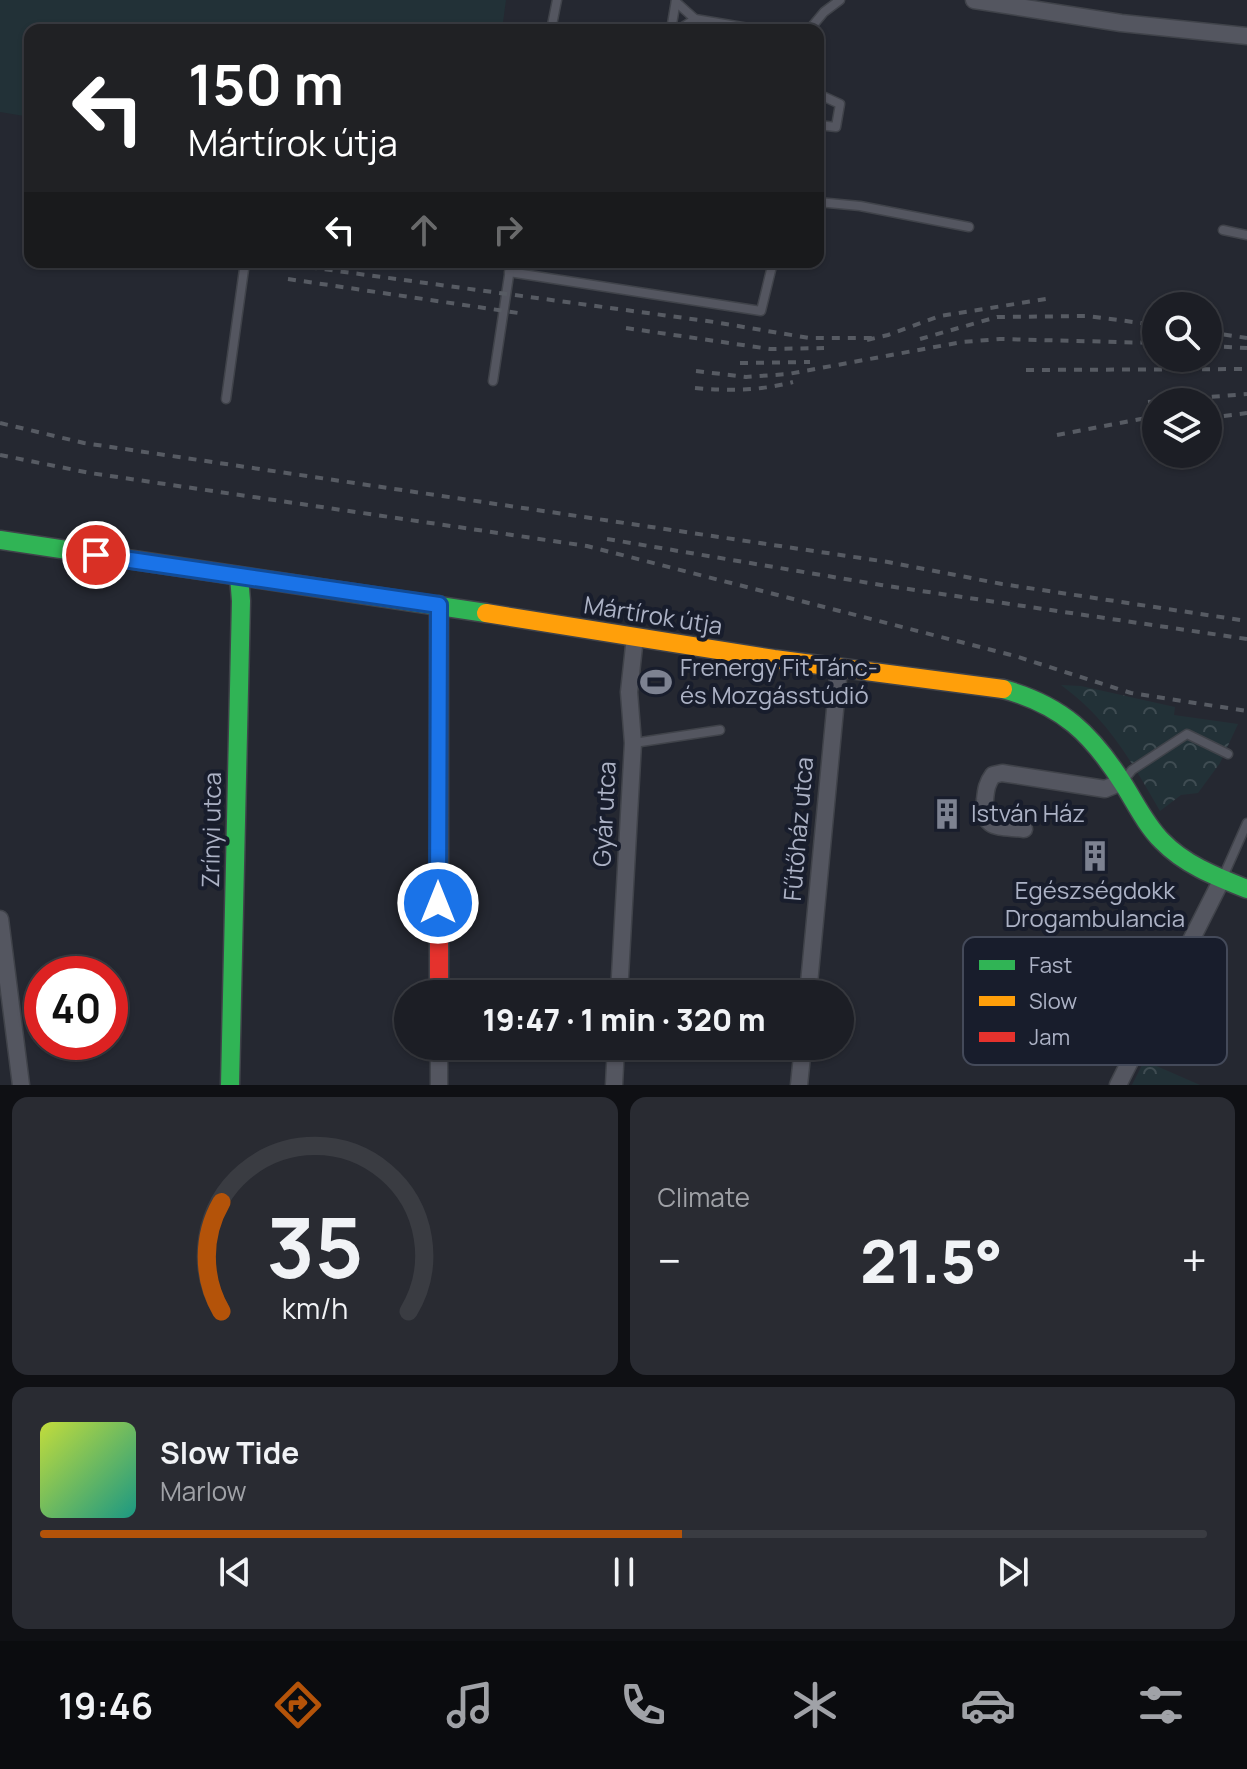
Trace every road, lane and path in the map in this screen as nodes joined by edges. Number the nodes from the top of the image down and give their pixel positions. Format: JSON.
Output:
{"nodes":[{"id":1,"x":557,"y":0,"type":"edge"},
{"id":2,"x":840,"y":0,"type":"edge"},
{"id":3,"x":974,"y":0,"type":"edge"},
{"id":4,"x":676,"y":1,"type":"edge"},
{"id":5,"x":1027,"y":4,"type":"edge"},
{"id":6,"x":695,"y":19,"type":"junction"},
{"id":7,"x":552,"y":24,"type":"edge"},
{"id":8,"x":672,"y":24,"type":"edge"},
{"id":9,"x":687,"y":24,"type":"edge"},
{"id":10,"x":725,"y":24,"type":"edge"},
{"id":11,"x":814,"y":24,"type":"edge"},
{"id":12,"x":1247,"y":36,"type":"edge"},
{"id":13,"x":824,"y":97,"type":"edge"},
{"id":14,"x":824,"y":126,"type":"edge"},
{"id":15,"x":824,"y":203,"type":"edge"},
{"id":16,"x":969,"y":227,"type":"dead end"},
{"id":17,"x":1223,"y":230,"type":"dead end"},
{"id":18,"x":1247,"y":235,"type":"edge"},
{"id":19,"x":244,"y":268,"type":"edge"},
{"id":20,"x":510,"y":268,"type":"edge"},
{"id":21,"x":772,"y":268,"type":"edge"},
{"id":22,"x":509,"y":272,"type":"junction"},
{"id":23,"x":493,"y":381,"type":"dead end"},
{"id":24,"x":226,"y":399,"type":"dead end"},
{"id":25,"x":0,"y":540,"type":"edge"},
{"id":26,"x":239,"y":576,"type":"junction"},
{"id":27,"x":439,"y":605,"type":"junction"},
{"id":28,"x":635,"y":637,"type":"junction"},
{"id":29,"x":839,"y":668,"type":"junction"},
{"id":30,"x":720,"y":730,"type":"dead end"},
{"id":31,"x":633,"y":743,"type":"junction"},
{"id":32,"x":1228,"y":754,"type":"dead end"},
{"id":33,"x":1122,"y":782,"type":"junction"},
{"id":34,"x":1247,"y":823,"type":"edge"},
{"id":35,"x":1024,"y":829,"type":"dead end"},
{"id":36,"x":1244,"y":837,"type":"edge"},
{"id":37,"x":1222,"y":879,"type":"junction"},
{"id":38,"x":1247,"y":889,"type":"edge"},
{"id":39,"x":0,"y":919,"type":"edge"},
{"id":40,"x":1193,"y":937,"type":"edge"},
{"id":41,"x":439,"y":980,"type":"edge"},
{"id":42,"x":620,"y":980,"type":"edge"},
{"id":43,"x":809,"y":980,"type":"edge"},
{"id":44,"x":5,"y":1018,"type":"edge"},
{"id":45,"x":439,"y":1060,"type":"edge"},
{"id":46,"x":615,"y":1060,"type":"edge"},
{"id":47,"x":802,"y":1060,"type":"edge"},
{"id":48,"x":1128,"y":1065,"type":"edge"},
{"id":49,"x":21,"y":1085,"type":"edge"},
{"id":50,"x":230,"y":1085,"type":"edge"},
{"id":51,"x":439,"y":1085,"type":"edge"},
{"id":52,"x":614,"y":1085,"type":"edge"},
{"id":53,"x":799,"y":1085,"type":"edge"},
{"id":54,"x":1118,"y":1085,"type":"edge"}],
"edges":[{"from":1,"to":7,"type":"lane"},
{"from":2,"to":11,"type":"lane"},
{"from":3,"to":5,"type":"street"},
{"from":4,"to":6,"type":"lane"},
{"from":4,"to":8,"type":"lane"},
{"from":5,"to":12,"type":"street"},
{"from":6,"to":9,"type":"lane"},
{"from":6,"to":10,"type":"lane"},
{"from":13,"to":14,"type":"lane"},
{"from":15,"to":16,"type":"lane"},
{"from":17,"to":18,"type":"lane"},
{"from":19,"to":24,"type":"lane"},
{"from":20,"to":22,"type":"lane"},
{"from":21,"to":22,"type":"lane"},
{"from":22,"to":23,"type":"lane"},
{"from":25,"to":26,"type":"street","name":"Mártírok útja"},
{"from":26,"to":27,"type":"street","name":"Mártírok útja"},
{"from":26,"to":50,"type":"street","name":"Zrínyi utca"},
{"from":27,"to":28,"type":"street","name":"Mártírok útja"},
{"from":27,"to":41,"type":"street"},
{"from":28,"to":29,"type":"street","name":"Mártírok útja"},
{"from":28,"to":31,"type":"street","name":"Gyár utca"},
{"from":29,"to":33,"type":"street","name":"Mártírok útja"},
{"from":29,"to":43,"type":"street","name":"Fűtőház utca"},
{"from":30,"to":31,"type":"lane"},
{"from":31,"to":42,"type":"street","name":"Gyár utca"},
{"from":32,"to":33,"type":"lane"},
{"from":33,"to":35,"type":"street"},
{"from":33,"to":37,"type":"street","name":"Mártírok útja"},
{"from":34,"to":36,"type":"lane"},
{"from":36,"to":37,"type":"lane"},
{"from":37,"to":38,"type":"street","name":"Mártírok útja"},
{"from":37,"to":40,"type":"street"},
{"from":39,"to":44,"type":"street"},
{"from":44,"to":49,"type":"street"},
{"from":45,"to":51,"type":"street"},
{"from":46,"to":52,"type":"street"},
{"from":47,"to":53,"type":"street"},
{"from":48,"to":54,"type":"street"}]}
